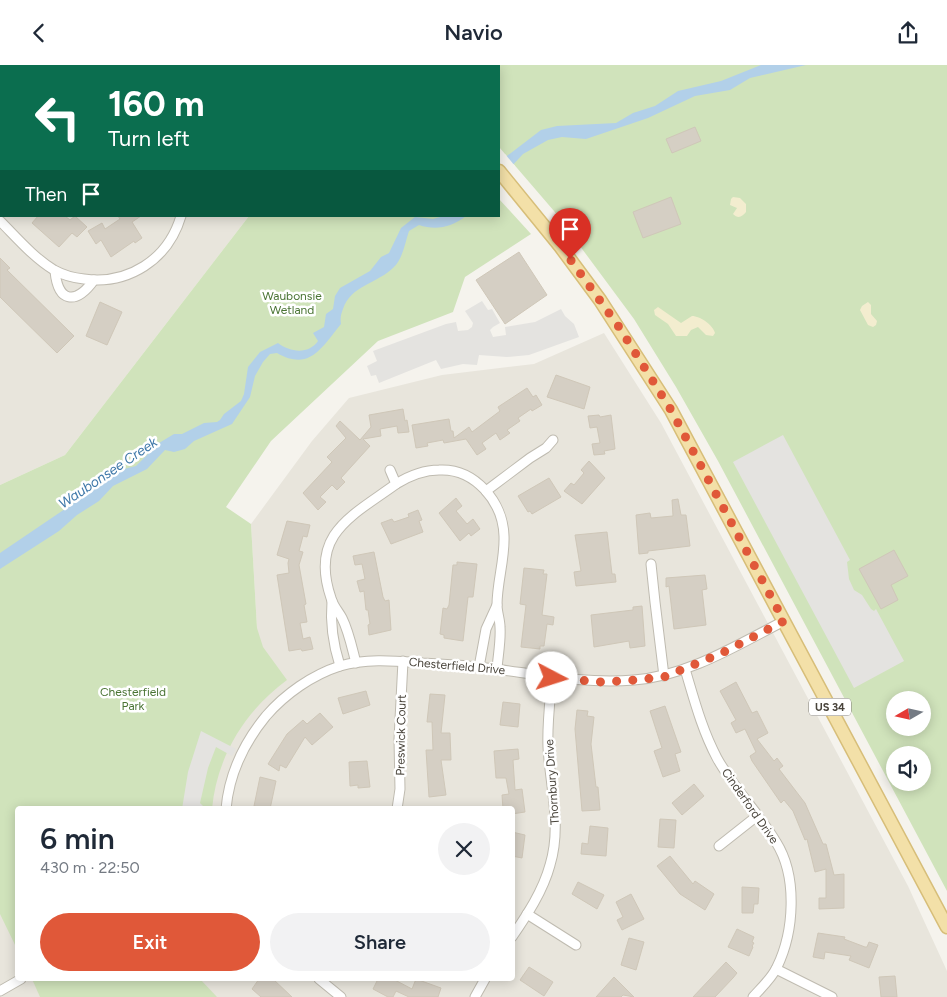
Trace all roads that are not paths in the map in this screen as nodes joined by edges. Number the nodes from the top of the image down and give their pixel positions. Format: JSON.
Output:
{"nodes":[{"id":1,"x":500,"y":172,"type":"edge"},
{"id":2,"x":181,"y":217,"type":"edge"},
{"id":3,"x":0,"y":221,"type":"edge"},
{"id":4,"x":55,"y":271,"type":"junction"},
{"id":5,"x":94,"y":280,"type":"junction"},
{"id":6,"x":553,"y":440,"type":"dead end"},
{"id":7,"x":390,"y":471,"type":"dead end"},
{"id":8,"x":396,"y":484,"type":"junction"},
{"id":9,"x":486,"y":491,"type":"junction"},
{"id":10,"x":651,"y":564,"type":"dead end"},
{"id":11,"x":332,"y":601,"type":"junction"},
{"id":12,"x":497,"y":605,"type":"junction"},
{"id":13,"x":784,"y":621,"type":"junction"},
{"id":14,"x":403,"y":661,"type":"junction"},
{"id":15,"x":356,"y":663,"type":"junction"},
{"id":16,"x":340,"y":666,"type":"junction"},
{"id":17,"x":479,"y":667,"type":"junction"},
{"id":18,"x":497,"y":669,"type":"junction"},
{"id":19,"x":685,"y":669,"type":"junction"},
{"id":20,"x":664,"y":677,"type":"junction"},
{"id":21,"x":552,"y":678,"type":"junction"},
{"id":22,"x":226,"y":806,"type":"edge"},
{"id":23,"x":397,"y":806,"type":"edge"},
{"id":24,"x":757,"y":816,"type":"junction"},
{"id":25,"x":719,"y":846,"type":"dead end"},
{"id":26,"x":527,"y":914,"type":"junction"},
{"id":27,"x":947,"y":927,"type":"edge"},
{"id":28,"x":515,"y":932,"type":"edge"},
{"id":29,"x":576,"y":945,"type":"dead end"},
{"id":30,"x":776,"y":969,"type":"junction"},
{"id":31,"x":17,"y":981,"type":"edge"},
{"id":32,"x":321,"y":981,"type":"edge"},
{"id":33,"x":483,"y":981,"type":"edge"},
{"id":34,"x":0,"y":991,"type":"edge"},
{"id":35,"x":341,"y":997,"type":"edge"},
{"id":36,"x":475,"y":997,"type":"edge"},
{"id":37,"x":753,"y":997,"type":"edge"},
{"id":38,"x":832,"y":997,"type":"edge"}],
"edges":[{"from":1,"to":13,"type":"main road","number":"US 34"},
{"from":2,"to":5,"type":"street"},
{"from":3,"to":4,"type":"street"},
{"from":4,"to":5,"type":"street"},
{"from":4,"to":5,"type":"street"},
{"from":6,"to":9,"type":"street"},
{"from":7,"to":8,"type":"street"},
{"from":8,"to":9,"type":"street"},
{"from":8,"to":11,"type":"street"},
{"from":9,"to":12,"type":"street"},
{"from":10,"to":20,"type":"street"},
{"from":11,"to":15,"type":"street"},
{"from":11,"to":16,"type":"street"},
{"from":12,"to":17,"type":"street"},
{"from":12,"to":18,"type":"street"},
{"from":13,"to":19,"type":"street","name":"Chesterfield Drive"},
{"from":13,"to":27,"type":"main road","number":"US 34"},
{"from":14,"to":15,"type":"street","name":"Chesterfield Drive"},
{"from":14,"to":17,"type":"street","name":"Chesterfield Drive"},
{"from":14,"to":23,"type":"street","name":"Preswick Court"},
{"from":15,"to":16,"type":"street","name":"Chesterfield Drive"},
{"from":16,"to":22,"type":"street","name":"Chesterfield Drive"},
{"from":17,"to":18,"type":"street","name":"Chesterfield Drive"},
{"from":18,"to":21,"type":"street","name":"Chesterfield Drive"},
{"from":19,"to":20,"type":"street","name":"Chesterfield Drive"},
{"from":19,"to":24,"type":"street","name":"Cinderford Drive"},
{"from":20,"to":21,"type":"street","name":"Chesterfield Drive"},
{"from":21,"to":26,"type":"street","name":"Thornbury Drive"},
{"from":24,"to":25,"type":"street"},
{"from":24,"to":30,"type":"street","name":"Cinderford Drive"},
{"from":26,"to":28,"type":"street","name":"Thornbury Drive"},
{"from":26,"to":29,"type":"street"},
{"from":30,"to":37,"type":"street","name":"Cinderford Drive"},
{"from":30,"to":38,"type":"street"},
{"from":31,"to":34,"type":"street"},
{"from":32,"to":35,"type":"street"},
{"from":33,"to":36,"type":"street"}]}
